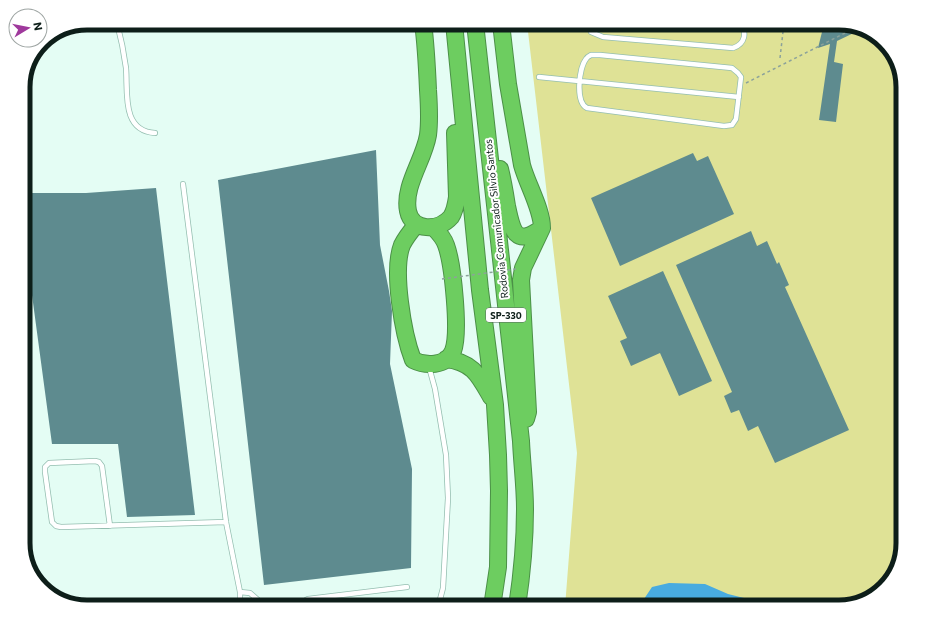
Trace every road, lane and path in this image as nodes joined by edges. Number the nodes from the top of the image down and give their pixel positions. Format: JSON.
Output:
{"nodes":[{"id":1,"x":119,"y":30,"type":"edge"},
{"id":2,"x":424,"y":30,"type":"edge"},
{"id":3,"x":454,"y":30,"type":"edge"},
{"id":4,"x":454,"y":30,"type":"edge"},
{"id":5,"x":476,"y":30,"type":"edge"},
{"id":6,"x":502,"y":30,"type":"edge"},
{"id":7,"x":591,"y":30,"type":"edge"},
{"id":8,"x":743,"y":30,"type":"edge"},
{"id":9,"x":783,"y":30,"type":"edge"},
{"id":10,"x":849,"y":31,"type":"edge"},
{"id":11,"x":780,"y":58,"type":"dead end"},
{"id":12,"x":539,"y":77,"type":"dead end"},
{"id":13,"x":580,"y":81,"type":"junction"},
{"id":14,"x":746,"y":83,"type":"dead end"},
{"id":15,"x":739,"y":97,"type":"junction"},
{"id":16,"x":484,"y":102,"type":"junction"},
{"id":17,"x":155,"y":133,"type":"dead end"},
{"id":18,"x":183,"y":184,"type":"dead end"},
{"id":19,"x":416,"y":225,"type":"junction"},
{"id":20,"x":434,"y":228,"type":"junction"},
{"id":21,"x":542,"y":228,"type":"junction"},
{"id":22,"x":516,"y":269,"type":"dead end"},
{"id":23,"x":442,"y":279,"type":"dead end"},
{"id":24,"x":446,"y":359,"type":"junction"},
{"id":25,"x":429,"y":365,"type":"junction"},
{"id":26,"x":495,"y":404,"type":"junction"},
{"id":27,"x":521,"y":441,"type":"junction"},
{"id":28,"x":226,"y":522,"type":"junction"},
{"id":29,"x":110,"y":526,"type":"junction"},
{"id":30,"x":407,"y":587,"type":"dead end"},
{"id":31,"x":240,"y":592,"type":"junction"},
{"id":32,"x":240,"y":600,"type":"edge"},
{"id":33,"x":258,"y":600,"type":"edge"},
{"id":34,"x":306,"y":600,"type":"edge"},
{"id":35,"x":440,"y":600,"type":"edge"},
{"id":36,"x":493,"y":600,"type":"edge"},
{"id":37,"x":518,"y":600,"type":"edge"}],
"edges":[{"from":1,"to":17,"type":"lane"},
{"from":2,"to":19,"type":"highway"},
{"from":3,"to":20,"type":"highway"},
{"from":4,"to":26,"type":"highway","number":"SP-330"},
{"from":5,"to":16,"type":"highway","name":"Rodovia Comunicador Silvio Santos","number":"SP-330"},
{"from":6,"to":21,"type":"highway"},
{"from":7,"to":8,"type":"lane"},
{"from":9,"to":11,"type":"path"},
{"from":10,"to":14,"type":"path"},
{"from":12,"to":13,"type":"lane"},
{"from":13,"to":15,"type":"lane"},
{"from":13,"to":15,"type":"lane"},
{"from":13,"to":15,"type":"lane"},
{"from":16,"to":21,"type":"highway"},
{"from":16,"to":27,"type":"highway","name":"Rodovia Comunicador Silvio Santos","number":"SP-330"},
{"from":18,"to":28,"type":"lane"},
{"from":19,"to":20,"type":"highway"},
{"from":19,"to":25,"type":"highway"},
{"from":20,"to":24,"type":"highway"},
{"from":21,"to":27,"type":"highway"},
{"from":22,"to":23,"type":"path","bridge":true},
{"from":24,"to":25,"type":"highway"},
{"from":24,"to":26,"type":"highway"},
{"from":25,"to":35,"type":"lane"},
{"from":26,"to":36,"type":"highway","number":"SP-330"},
{"from":27,"to":37,"type":"highway","name":"Rodovia Comunicador Silvio Santos","number":"SP-330"},
{"from":28,"to":29,"type":"lane"},
{"from":28,"to":31,"type":"lane"},
{"from":29,"to":29,"type":"lane"},
{"from":30,"to":34,"type":"lane"},
{"from":31,"to":32,"type":"lane"},
{"from":31,"to":33,"type":"lane"}]}
